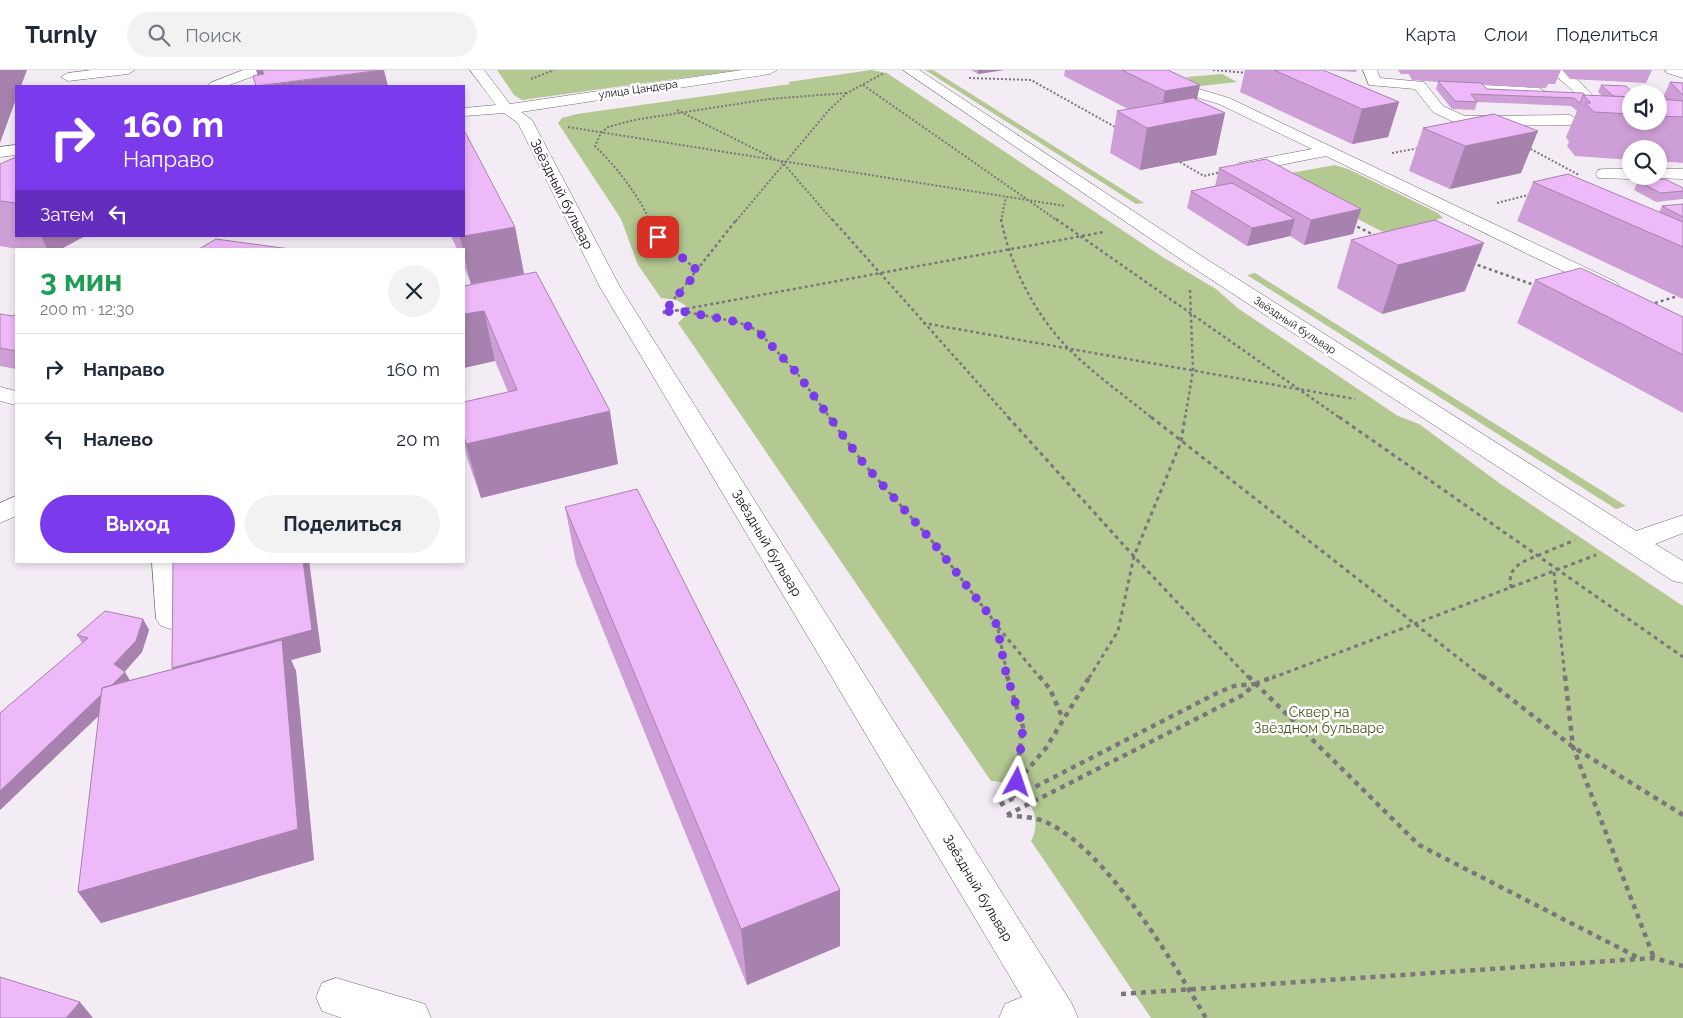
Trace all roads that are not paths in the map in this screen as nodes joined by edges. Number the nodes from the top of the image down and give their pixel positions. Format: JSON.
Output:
{"nodes":[{"id":1,"x":128,"y":70,"type":"edge"},
{"id":2,"x":272,"y":70,"type":"edge"},
{"id":3,"x":477,"y":70,"type":"edge"},
{"id":4,"x":770,"y":70,"type":"edge"},
{"id":5,"x":910,"y":70,"type":"edge"},
{"id":6,"x":1120,"y":70,"type":"edge"},
{"id":7,"x":1556,"y":70,"type":"edge"},
{"id":8,"x":1672,"y":70,"type":"edge"},
{"id":9,"x":1683,"y":74,"type":"edge"},
{"id":10,"x":1372,"y":76,"type":"edge"},
{"id":11,"x":68,"y":78,"type":"edge"},
{"id":12,"x":1354,"y":81,"type":"edge"},
{"id":13,"x":218,"y":85,"type":"edge"},
{"id":14,"x":1419,"y":85,"type":"junction"},
{"id":15,"x":1576,"y":86,"type":"junction"},
{"id":16,"x":1593,"y":87,"type":"dead end"},
{"id":17,"x":1554,"y":92,"type":"edge"},
{"id":18,"x":1486,"y":106,"type":"edge"},
{"id":19,"x":506,"y":108,"type":"junction"},
{"id":20,"x":1599,"y":111,"type":"edge"},
{"id":21,"x":465,"y":112,"type":"edge"},
{"id":22,"x":15,"y":150,"type":"edge"},
{"id":23,"x":1326,"y":150,"type":"junction"},
{"id":24,"x":0,"y":152,"type":"edge"},
{"id":25,"x":1245,"y":167,"type":"edge"},
{"id":26,"x":1604,"y":174,"type":"dead end"},
{"id":27,"x":1622,"y":174,"type":"edge"},
{"id":28,"x":1667,"y":174,"type":"edge"},
{"id":29,"x":1683,"y":174,"type":"edge"},
{"id":30,"x":1484,"y":226,"type":"junction"},
{"id":31,"x":1455,"y":233,"type":"edge"},
{"id":32,"x":1622,"y":293,"type":"edge"},
{"id":33,"x":0,"y":394,"type":"edge"},
{"id":34,"x":15,"y":398,"type":"edge"},
{"id":35,"x":15,"y":505,"type":"edge"},
{"id":36,"x":0,"y":515,"type":"edge"},
{"id":37,"x":1683,"y":524,"type":"edge"},
{"id":38,"x":1634,"y":542,"type":"junction"},
{"id":39,"x":166,"y":563,"type":"edge"},
{"id":40,"x":1683,"y":574,"type":"edge"},
{"id":41,"x":171,"y":619,"type":"edge"},
{"id":42,"x":336,"y":998,"type":"dead end"},
{"id":43,"x":1042,"y":1014,"type":"edge"},
{"id":44,"x":410,"y":1018,"type":"edge"}],
"edges":[{"from":1,"to":11,"type":"street"},
{"from":2,"to":13,"type":"street"},
{"from":3,"to":19,"type":"street","name":"Звёздный бульвар"},
{"from":4,"to":19,"type":"street","name":"улица Цандера"},
{"from":5,"to":38,"type":"street","name":"Звёздный бульвар"},
{"from":6,"to":23,"type":"street"},
{"from":7,"to":15,"type":"street"},
{"from":8,"to":9,"type":"street"},
{"from":10,"to":12,"type":"street"},
{"from":10,"to":14,"type":"street"},
{"from":14,"to":17,"type":"street"},
{"from":14,"to":18,"type":"street"},
{"from":15,"to":16,"type":"street"},
{"from":15,"to":20,"type":"street"},
{"from":19,"to":21,"type":"street","name":"улица Цандера"},
{"from":19,"to":43,"type":"street","name":"Звёздный бульвар"},
{"from":22,"to":24,"type":"street"},
{"from":23,"to":25,"type":"street"},
{"from":23,"to":30,"type":"street"},
{"from":26,"to":27,"type":"street"},
{"from":28,"to":29,"type":"street"},
{"from":30,"to":31,"type":"street"},
{"from":30,"to":32,"type":"street"},
{"from":33,"to":34,"type":"street"},
{"from":35,"to":36,"type":"street"},
{"from":37,"to":38,"type":"street"},
{"from":38,"to":40,"type":"street","name":"Звёздный бульвар"},
{"from":39,"to":41,"type":"street"},
{"from":42,"to":44,"type":"street"}]}
